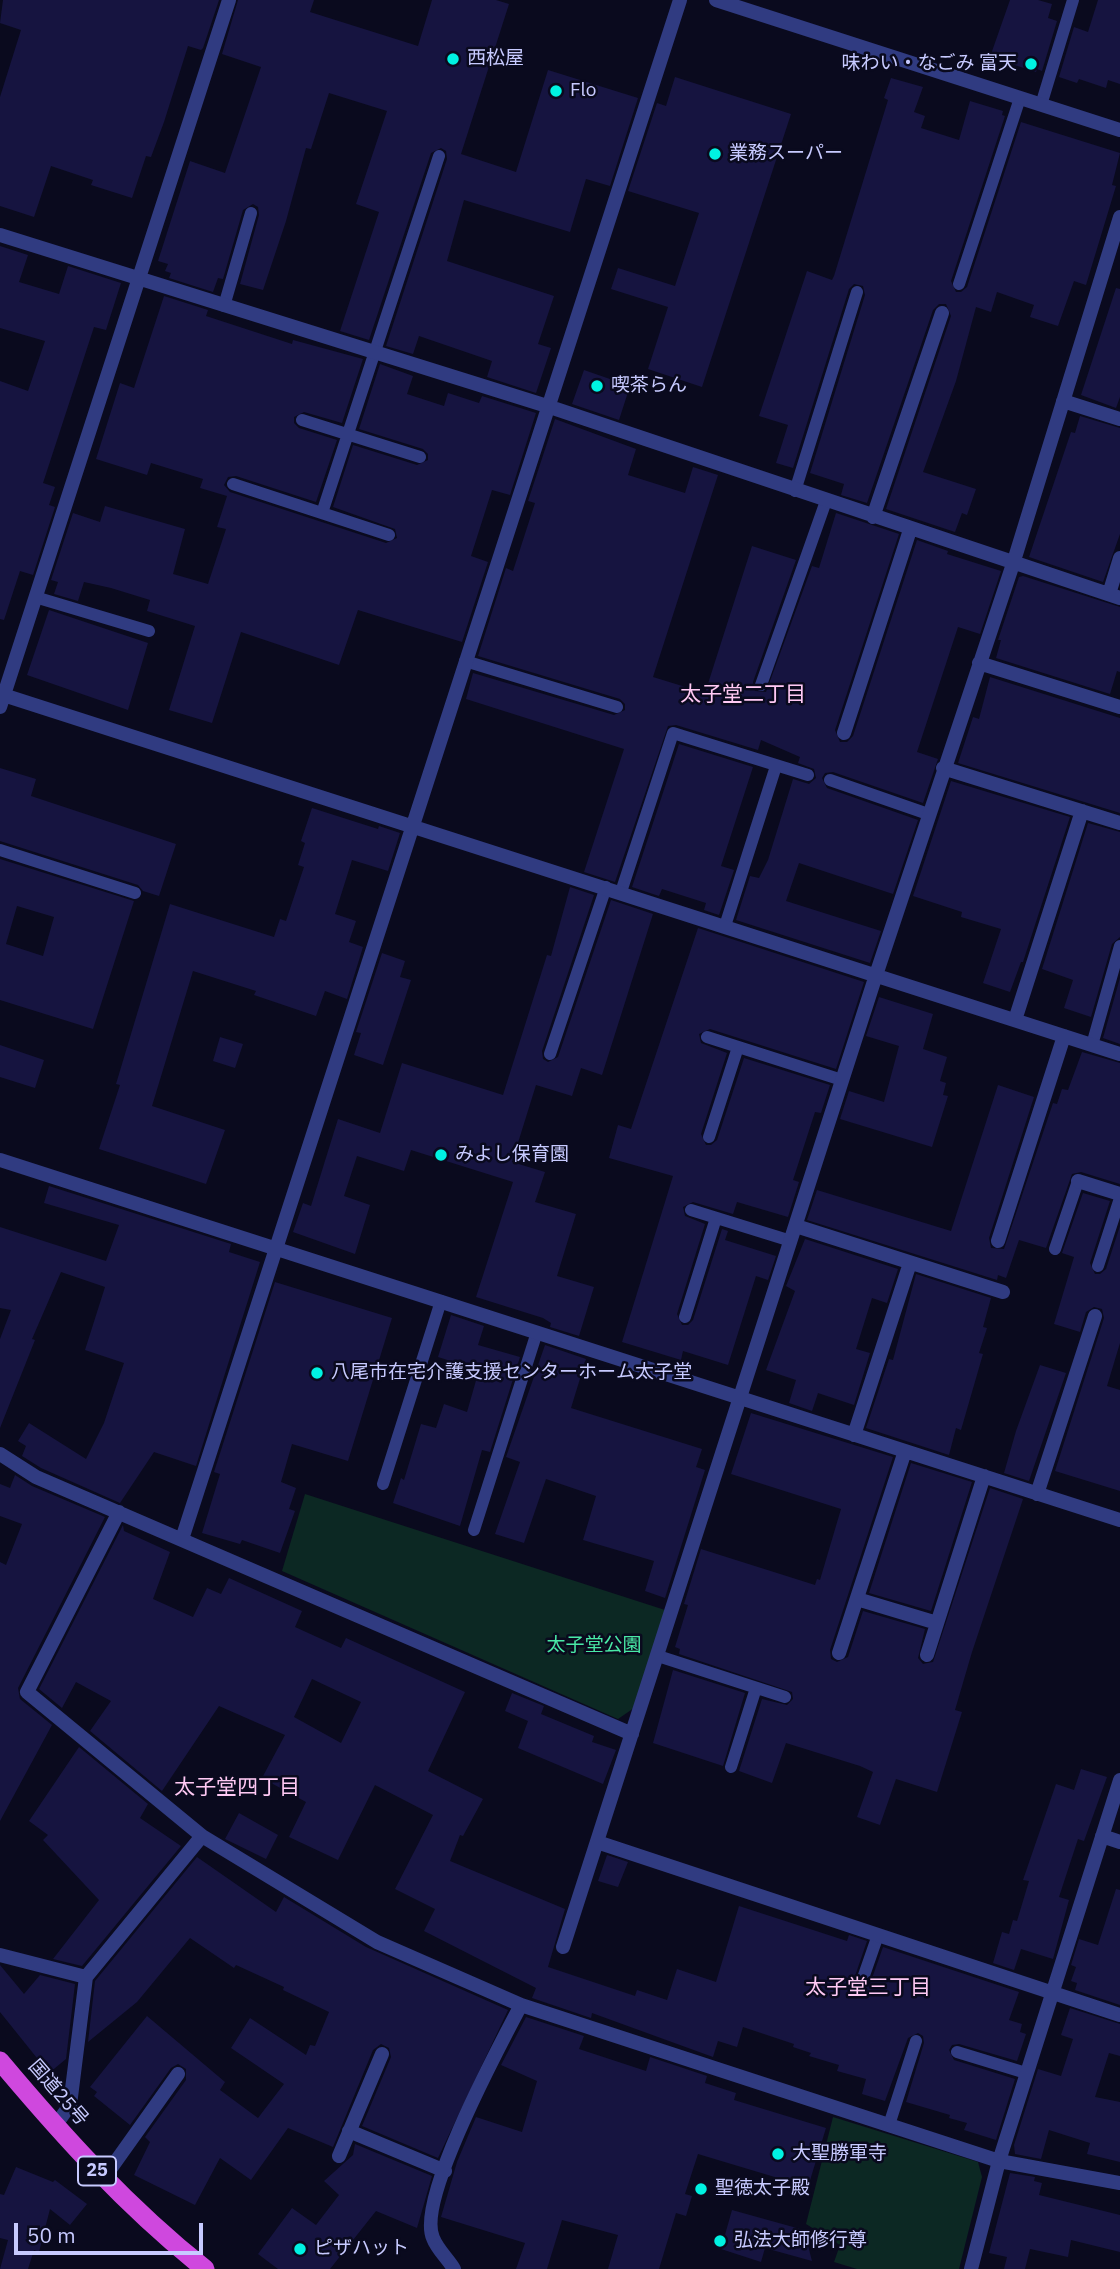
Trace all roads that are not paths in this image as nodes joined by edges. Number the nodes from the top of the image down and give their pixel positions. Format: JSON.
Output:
{"nodes":[{"id":1,"x":229,"y":0,"type":"edge"},
{"id":2,"x":680,"y":0,"type":"edge"},
{"id":3,"x":716,"y":0,"type":"edge"},
{"id":4,"x":1073,"y":0,"type":"edge"},
{"id":5,"x":1020,"y":98,"type":"junction"},
{"id":6,"x":1041,"y":105,"type":"junction"},
{"id":7,"x":1120,"y":130,"type":"edge"},
{"id":8,"x":439,"y":156,"type":"dead end"},
{"id":9,"x":251,"y":214,"type":"dead end"},
{"id":10,"x":1120,"y":217,"type":"edge"},
{"id":11,"x":0,"y":235,"type":"edge"},
{"id":12,"x":137,"y":279,"type":"junction"},
{"id":13,"x":959,"y":284,"type":"dead end"},
{"id":14,"x":857,"y":292,"type":"dead end"},
{"id":15,"x":224,"y":306,"type":"junction"},
{"id":16,"x":942,"y":313,"type":"dead end"},
{"id":17,"x":374,"y":352,"type":"junction"},
{"id":18,"x":1063,"y":401,"type":"junction"},
{"id":19,"x":547,"y":406,"type":"junction"},
{"id":20,"x":1120,"y":419,"type":"edge"},
{"id":21,"x":302,"y":420,"type":"dead end"},
{"id":22,"x":347,"y":435,"type":"junction"},
{"id":23,"x":420,"y":457,"type":"dead end"},
{"id":24,"x":233,"y":484,"type":"dead end"},
{"id":25,"x":795,"y":491,"type":"junction"},
{"id":26,"x":826,"y":501,"type":"junction"},
{"id":27,"x":322,"y":513,"type":"junction"},
{"id":28,"x":873,"y":517,"type":"junction"},
{"id":29,"x":910,"y":530,"type":"junction"},
{"id":30,"x":389,"y":535,"type":"dead end"},
{"id":31,"x":1120,"y":558,"type":"edge"},
{"id":32,"x":1013,"y":565,"type":"junction"},
{"id":33,"x":1114,"y":596,"type":"edge"},
{"id":34,"x":35,"y":597,"type":"junction"},
{"id":35,"x":149,"y":631,"type":"dead end"},
{"id":36,"x":465,"y":661,"type":"junction"},
{"id":37,"x":979,"y":663,"type":"junction"},
{"id":38,"x":761,"y":685,"type":"dead end"},
{"id":39,"x":1,"y":699,"type":"edge"},
{"id":40,"x":617,"y":707,"type":"dead end"},
{"id":41,"x":1120,"y":707,"type":"edge"},
{"id":42,"x":844,"y":733,"type":"dead end"},
{"id":43,"x":776,"y":766,"type":"junction"},
{"id":44,"x":943,"y":768,"type":"junction"},
{"id":45,"x":808,"y":775,"type":"dead end"},
{"id":46,"x":830,"y":780,"type":"dead end"},
{"id":47,"x":1082,"y":811,"type":"junction"},
{"id":48,"x":928,"y":814,"type":"junction"},
{"id":49,"x":1120,"y":823,"type":"edge"},
{"id":50,"x":413,"y":824,"type":"junction"},
{"id":51,"x":0,"y":850,"type":"edge"},
{"id":52,"x":606,"y":887,"type":"junction"},
{"id":53,"x":621,"y":892,"type":"junction"},
{"id":54,"x":135,"y":893,"type":"dead end"},
{"id":55,"x":725,"y":926,"type":"junction"},
{"id":56,"x":1120,"y":946,"type":"edge"},
{"id":57,"x":876,"y":975,"type":"junction"},
{"id":58,"x":1015,"y":1020,"type":"junction"},
{"id":59,"x":1064,"y":1036,"type":"junction"},
{"id":60,"x":707,"y":1037,"type":"dead end"},
{"id":61,"x":1092,"y":1045,"type":"junction"},
{"id":62,"x":738,"y":1047,"type":"junction"},
{"id":63,"x":550,"y":1054,"type":"dead end"},
{"id":64,"x":1120,"y":1054,"type":"edge"},
{"id":65,"x":842,"y":1080,"type":"junction"},
{"id":66,"x":709,"y":1138,"type":"dead end"},
{"id":67,"x":0,"y":1160,"type":"edge"},
{"id":68,"x":1078,"y":1181,"type":"joint"},
{"id":69,"x":1120,"y":1196,"type":"edge"},
{"id":70,"x":691,"y":1210,"type":"dead end"},
{"id":71,"x":716,"y":1218,"type":"junction"},
{"id":72,"x":796,"y":1226,"type":"junction"},
{"id":73,"x":791,"y":1241,"type":"junction"},
{"id":74,"x":998,"y":1241,"type":"dead end"},
{"id":75,"x":277,"y":1247,"type":"junction"},
{"id":76,"x":1055,"y":1249,"type":"dead end"},
{"id":77,"x":910,"y":1263,"type":"junction"},
{"id":78,"x":1098,"y":1266,"type":"dead end"},
{"id":79,"x":1003,"y":1293,"type":"dead end"},
{"id":80,"x":441,"y":1301,"type":"junction"},
{"id":81,"x":1095,"y":1316,"type":"dead end"},
{"id":82,"x":685,"y":1317,"type":"dead end"},
{"id":83,"x":537,"y":1332,"type":"junction"},
{"id":84,"x":741,"y":1399,"type":"junction"},
{"id":85,"x":854,"y":1435,"type":"junction"},
{"id":86,"x":905,"y":1451,"type":"junction"},
{"id":87,"x":0,"y":1454,"type":"edge"},
{"id":88,"x":984,"y":1476,"type":"junction"},
{"id":89,"x":383,"y":1484,"type":"dead end"},
{"id":90,"x":1037,"y":1494,"type":"junction"},
{"id":91,"x":119,"y":1512,"type":"junction"},
{"id":92,"x":1120,"y":1520,"type":"edge"},
{"id":93,"x":474,"y":1530,"type":"dead end"},
{"id":94,"x":182,"y":1539,"type":"junction"},
{"id":95,"x":857,"y":1598,"type":"junction"},
{"id":96,"x":937,"y":1623,"type":"junction"},
{"id":97,"x":839,"y":1653,"type":"dead end"},
{"id":98,"x":927,"y":1655,"type":"dead end"},
{"id":99,"x":658,"y":1656,"type":"junction"},
{"id":100,"x":756,"y":1688,"type":"junction"},
{"id":101,"x":785,"y":1697,"type":"dead end"},
{"id":102,"x":632,"y":1734,"type":"junction"},
{"id":103,"x":731,"y":1767,"type":"dead end"},
{"id":104,"x":1120,"y":1780,"type":"edge"},
{"id":105,"x":202,"y":1836,"type":"junction"},
{"id":106,"x":1102,"y":1836,"type":"junction"},
{"id":107,"x":597,"y":1842,"type":"junction"},
{"id":108,"x":1120,"y":1842,"type":"edge"},
{"id":109,"x":878,"y":1935,"type":"junction"},
{"id":110,"x":563,"y":1947,"type":"dead end"},
{"id":111,"x":0,"y":1955,"type":"edge"},
{"id":112,"x":86,"y":1977,"type":"junction"},
{"id":113,"x":862,"y":1981,"type":"dead end"},
{"id":114,"x":1052,"y":1993,"type":"junction"},
{"id":115,"x":521,"y":2005,"type":"junction"},
{"id":116,"x":1120,"y":2015,"type":"edge"},
{"id":117,"x":916,"y":2041,"type":"dead end"},
{"id":118,"x":957,"y":2052,"type":"dead end"},
{"id":119,"x":382,"y":2054,"type":"dead end"},
{"id":120,"x":0,"y":2061,"type":"edge"},
{"id":121,"x":1026,"y":2073,"type":"junction"},
{"id":122,"x":178,"y":2074,"type":"dead end"},
{"id":123,"x":889,"y":2125,"type":"junction"},
{"id":124,"x":55,"y":2126,"type":"junction"},
{"id":125,"x":349,"y":2131,"type":"junction"},
{"id":126,"x":338,"y":2156,"type":"dead end"},
{"id":127,"x":999,"y":2161,"type":"junction"},
{"id":128,"x":445,"y":2171,"type":"junction"},
{"id":129,"x":104,"y":2178,"type":"junction"},
{"id":130,"x":1120,"y":2183,"type":"edge"},
{"id":131,"x":205,"y":2269,"type":"edge"},
{"id":132,"x":454,"y":2269,"type":"edge"},
{"id":133,"x":971,"y":2269,"type":"edge"}],
"edges":[{"from":1,"to":12,"type":"street"},
{"from":2,"to":19,"type":"street"},
{"from":3,"to":5,"type":"street"},
{"from":4,"to":6,"type":"lane"},
{"from":5,"to":6,"type":"street"},
{"from":5,"to":13,"type":"lane"},
{"from":6,"to":7,"type":"street"},
{"from":8,"to":17,"type":"lane"},
{"from":9,"to":15,"type":"lane"},
{"from":10,"to":18,"type":"street"},
{"from":11,"to":12,"type":"street"},
{"from":12,"to":15,"type":"street"},
{"from":12,"to":34,"type":"street"},
{"from":14,"to":25,"type":"lane"},
{"from":15,"to":17,"type":"street"},
{"from":16,"to":28,"type":"street"},
{"from":17,"to":19,"type":"street"},
{"from":17,"to":22,"type":"lane"},
{"from":18,"to":20,"type":"street"},
{"from":18,"to":32,"type":"street"},
{"from":19,"to":25,"type":"street"},
{"from":19,"to":36,"type":"street"},
{"from":21,"to":22,"type":"lane"},
{"from":22,"to":23,"type":"lane"},
{"from":22,"to":27,"type":"lane"},
{"from":24,"to":27,"type":"lane"},
{"from":25,"to":26,"type":"street"},
{"from":26,"to":28,"type":"street"},
{"from":26,"to":38,"type":"lane"},
{"from":27,"to":30,"type":"lane"},
{"from":28,"to":29,"type":"street"},
{"from":29,"to":32,"type":"street"},
{"from":29,"to":42,"type":"street"},
{"from":31,"to":33,"type":"street"},
{"from":32,"to":33,"type":"street"},
{"from":32,"to":37,"type":"street"},
{"from":34,"to":35,"type":"lane"},
{"from":34,"to":39,"type":"street"},
{"from":36,"to":40,"type":"lane"},
{"from":36,"to":50,"type":"street"},
{"from":37,"to":41,"type":"street"},
{"from":37,"to":44,"type":"street"},
{"from":39,"to":50,"type":"street"},
{"from":43,"to":45,"type":"lane"},
{"from":43,"to":53,"type":"lane"},
{"from":43,"to":55,"type":"lane"},
{"from":44,"to":47,"type":"street"},
{"from":44,"to":48,"type":"street"},
{"from":46,"to":48,"type":"lane"},
{"from":47,"to":49,"type":"street"},
{"from":47,"to":58,"type":"street"},
{"from":48,"to":57,"type":"street"},
{"from":50,"to":52,"type":"street"},
{"from":50,"to":75,"type":"street"},
{"from":51,"to":54,"type":"lane"},
{"from":52,"to":53,"type":"street"},
{"from":52,"to":63,"type":"lane"},
{"from":53,"to":55,"type":"street"},
{"from":55,"to":57,"type":"street"},
{"from":56,"to":61,"type":"lane"},
{"from":57,"to":58,"type":"street"},
{"from":57,"to":65,"type":"street"},
{"from":58,"to":59,"type":"street"},
{"from":59,"to":61,"type":"street"},
{"from":59,"to":74,"type":"street"},
{"from":60,"to":62,"type":"lane"},
{"from":61,"to":64,"type":"street"},
{"from":62,"to":65,"type":"lane"},
{"from":62,"to":66,"type":"lane"},
{"from":65,"to":72,"type":"street"},
{"from":67,"to":75,"type":"street"},
{"from":68,"to":69,"type":"street"},
{"from":68,"to":76,"type":"lane"},
{"from":69,"to":78,"type":"lane"},
{"from":70,"to":71,"type":"lane"},
{"from":71,"to":73,"type":"lane"},
{"from":71,"to":82,"type":"lane"},
{"from":72,"to":73,"type":"street"},
{"from":72,"to":77,"type":"street"},
{"from":73,"to":84,"type":"street"},
{"from":75,"to":80,"type":"street"},
{"from":75,"to":94,"type":"street"},
{"from":77,"to":79,"type":"street"},
{"from":77,"to":85,"type":"street"},
{"from":80,"to":83,"type":"street"},
{"from":80,"to":89,"type":"lane"},
{"from":81,"to":90,"type":"street"},
{"from":83,"to":84,"type":"street"},
{"from":83,"to":93,"type":"lane"},
{"from":84,"to":85,"type":"street"},
{"from":84,"to":99,"type":"street"},
{"from":85,"to":86,"type":"street"},
{"from":86,"to":88,"type":"street"},
{"from":86,"to":95,"type":"street"},
{"from":87,"to":91,"type":"street"},
{"from":88,"to":90,"type":"street"},
{"from":88,"to":96,"type":"street"},
{"from":90,"to":92,"type":"street"},
{"from":91,"to":94,"type":"street"},
{"from":91,"to":105,"type":"street"},
{"from":94,"to":102,"type":"street"},
{"from":95,"to":96,"type":"street"},
{"from":95,"to":97,"type":"street"},
{"from":96,"to":98,"type":"street"},
{"from":99,"to":100,"type":"lane"},
{"from":99,"to":102,"type":"street"},
{"from":100,"to":101,"type":"lane"},
{"from":100,"to":103,"type":"lane"},
{"from":102,"to":107,"type":"street"},
{"from":104,"to":106,"type":"street"},
{"from":105,"to":112,"type":"street"},
{"from":105,"to":115,"type":"street"},
{"from":106,"to":108,"type":"street"},
{"from":106,"to":114,"type":"street"},
{"from":107,"to":109,"type":"street"},
{"from":107,"to":110,"type":"street"},
{"from":109,"to":113,"type":"lane"},
{"from":109,"to":114,"type":"street"},
{"from":111,"to":112,"type":"street"},
{"from":112,"to":124,"type":"street"},
{"from":114,"to":116,"type":"street"},
{"from":114,"to":121,"type":"street"},
{"from":115,"to":123,"type":"street"},
{"from":115,"to":128,"type":"street"},
{"from":117,"to":123,"type":"lane"},
{"from":118,"to":121,"type":"lane"},
{"from":119,"to":125,"type":"street"},
{"from":120,"to":124,"type":"highway","name":"国道25号","number":"25"},
{"from":121,"to":127,"type":"street"},
{"from":122,"to":129,"type":"street"},
{"from":123,"to":127,"type":"street"},
{"from":124,"to":129,"type":"highway","name":"国道25号","number":"25"},
{"from":125,"to":126,"type":"street"},
{"from":125,"to":128,"type":"street"},
{"from":127,"to":130,"type":"street"},
{"from":127,"to":133,"type":"street"},
{"from":128,"to":132,"type":"street"},
{"from":129,"to":131,"type":"highway","name":"国道25号","number":"25"}]}
